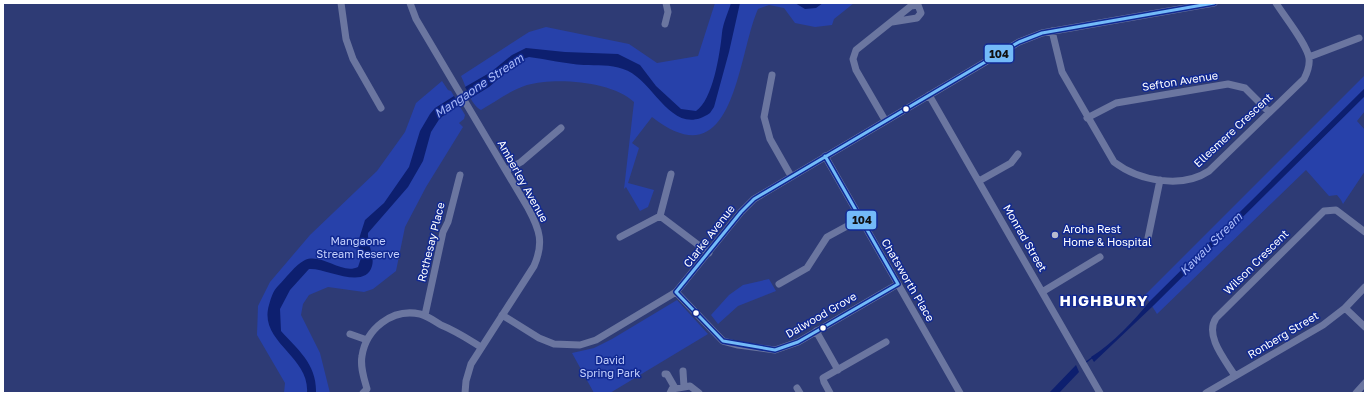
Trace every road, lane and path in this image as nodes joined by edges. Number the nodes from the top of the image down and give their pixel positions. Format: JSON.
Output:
{"nodes":[{"id":1,"x":341,"y":3,"type":"edge"},
{"id":2,"x":410,"y":3,"type":"edge"},
{"id":3,"x":666,"y":3,"type":"edge"},
{"id":4,"x":1214,"y":3,"type":"edge"},
{"id":5,"x":1276,"y":3,"type":"edge"},
{"id":6,"x":1188,"y":6,"type":"edge"},
{"id":7,"x":892,"y":22,"type":"dead end"},
{"id":8,"x":665,"y":24,"type":"dead end"},
{"id":9,"x":1052,"y":31,"type":"junction"},
{"id":10,"x":1359,"y":38,"type":"dead end"},
{"id":11,"x":1309,"y":57,"type":"junction"},
{"id":12,"x":772,"y":75,"type":"dead end"},
{"id":13,"x":929,"y":95,"type":"junction"},
{"id":14,"x":381,"y":108,"type":"dead end"},
{"id":15,"x":1269,"y":112,"type":"junction"},
{"id":16,"x":1088,"y":118,"type":"junction"},
{"id":17,"x":886,"y":120,"type":"junction"},
{"id":18,"x":561,"y":128,"type":"dead end"},
{"id":19,"x":1018,"y":154,"type":"dead end"},
{"id":20,"x":825,"y":156,"type":"junction"},
{"id":21,"x":507,"y":170,"type":"junction"},
{"id":22,"x":671,"y":174,"type":"dead end"},
{"id":23,"x":460,"y":175,"type":"dead end"},
{"id":24,"x":791,"y":176,"type":"junction"},
{"id":25,"x":1160,"y":180,"type":"junction"},
{"id":26,"x":979,"y":181,"type":"junction"},
{"id":27,"x":660,"y":216,"type":"junction"},
{"id":28,"x":860,"y":220,"type":"junction"},
{"id":29,"x":1365,"y":232,"type":"edge"},
{"id":30,"x":620,"y":237,"type":"dead end"},
{"id":31,"x":1148,"y":238,"type":"dead end"},
{"id":32,"x":709,"y":253,"type":"junction"},
{"id":33,"x":1100,"y":257,"type":"dead end"},
{"id":34,"x":779,"y":284,"type":"dead end"},
{"id":35,"x":898,"y":284,"type":"junction"},
{"id":36,"x":1365,"y":287,"type":"edge"},
{"id":37,"x":676,"y":292,"type":"junction"},
{"id":38,"x":1042,"y":292,"type":"junction"},
{"id":39,"x":1345,"y":308,"type":"junction"},
{"id":40,"x":425,"y":315,"type":"junction"},
{"id":41,"x":502,"y":315,"type":"junction"},
{"id":42,"x":1365,"y":327,"type":"edge"},
{"id":43,"x":816,"y":331,"type":"junction"},
{"id":44,"x":350,"y":334,"type":"dead end"},
{"id":45,"x":367,"y":340,"type":"junction"},
{"id":46,"x":886,"y":342,"type":"dead end"},
{"id":47,"x":482,"y":347,"type":"junction"},
{"id":48,"x":838,"y":370,"type":"junction"},
{"id":49,"x":684,"y":371,"type":"dead end"},
{"id":50,"x":665,"y":374,"type":"dead end"},
{"id":51,"x":1235,"y":376,"type":"junction"},
{"id":52,"x":1365,"y":383,"type":"edge"},
{"id":53,"x":684,"y":387,"type":"junction"},
{"id":54,"x":365,"y":391,"type":"edge"},
{"id":55,"x":673,"y":391,"type":"edge"},
{"id":56,"x":465,"y":393,"type":"edge"},
{"id":57,"x":699,"y":393,"type":"edge"},
{"id":58,"x":830,"y":393,"type":"edge"},
{"id":59,"x":960,"y":393,"type":"edge"},
{"id":60,"x":1100,"y":393,"type":"edge"},
{"id":61,"x":1206,"y":393,"type":"edge"},
{"id":62,"x":1356,"y":393,"type":"edge"}],
"edges":[{"from":1,"to":14,"type":"street"},
{"from":2,"to":21,"type":"street","name":"Amberley Avenue"},
{"from":3,"to":8,"type":"street"},
{"from":4,"to":6,"type":"street","name":"Clarke Avenue"},
{"from":5,"to":11,"type":"street"},
{"from":6,"to":9,"type":"street","name":"Clarke Avenue"},
{"from":7,"to":17,"type":"street"},
{"from":9,"to":13,"type":"street","name":"Clarke Avenue"},
{"from":9,"to":16,"type":"street","name":"Ellesmere Crescent"},
{"from":10,"to":11,"type":"street"},
{"from":11,"to":15,"type":"street","name":"Ellesmere Crescent"},
{"from":12,"to":24,"type":"street"},
{"from":13,"to":17,"type":"street","name":"Clarke Avenue"},
{"from":13,"to":26,"type":"street","name":"Monrad Street"},
{"from":15,"to":16,"type":"street","name":"Sefton Avenue"},
{"from":15,"to":25,"type":"street","name":"Ellesmere Crescent"},
{"from":16,"to":25,"type":"street","name":"Ellesmere Crescent"},
{"from":17,"to":20,"type":"street","name":"Clarke Avenue"},
{"from":18,"to":21,"type":"street"},
{"from":19,"to":26,"type":"street"},
{"from":20,"to":24,"type":"street","name":"Clarke Avenue"},
{"from":20,"to":28,"type":"street","name":"Chatsworth Place"},
{"from":21,"to":41,"type":"street","name":"Amberley Avenue"},
{"from":22,"to":27,"type":"street"},
{"from":23,"to":40,"type":"street","name":"Rothesay Place"},
{"from":24,"to":32,"type":"street","name":"Clarke Avenue"},
{"from":25,"to":31,"type":"street"},
{"from":26,"to":38,"type":"street","name":"Monrad Street"},
{"from":27,"to":30,"type":"street"},
{"from":27,"to":32,"type":"street"},
{"from":28,"to":34,"type":"street"},
{"from":28,"to":35,"type":"street","name":"Chatsworth Place"},
{"from":29,"to":51,"type":"street","name":"Wilson Crescent"},
{"from":32,"to":37,"type":"street","name":"Clarke Avenue"},
{"from":33,"to":38,"type":"street"},
{"from":35,"to":43,"type":"street","name":"Dalwood Grove"},
{"from":35,"to":59,"type":"street","name":"Chatsworth Place"},
{"from":36,"to":39,"type":"street","name":"Ronberg Street"},
{"from":37,"to":41,"type":"street","name":"Clarke Avenue"},
{"from":37,"to":43,"type":"street","name":"Dalwood Grove"},
{"from":38,"to":60,"type":"street","name":"Monrad Street"},
{"from":39,"to":42,"type":"street"},
{"from":39,"to":51,"type":"street","name":"Ronberg Street"},
{"from":40,"to":45,"type":"street"},
{"from":40,"to":47,"type":"street"},
{"from":41,"to":47,"type":"street","name":"Amberley Avenue"},
{"from":43,"to":48,"type":"street"},
{"from":44,"to":45,"type":"street"},
{"from":45,"to":54,"type":"street"},
{"from":46,"to":48,"type":"street"},
{"from":47,"to":56,"type":"street","name":"Amberley Avenue"},
{"from":48,"to":58,"type":"street"},
{"from":49,"to":53,"type":"street"},
{"from":50,"to":55,"type":"street"},
{"from":51,"to":61,"type":"street","name":"Ronberg Street"},
{"from":52,"to":62,"type":"street"},
{"from":53,"to":55,"type":"street"},
{"from":53,"to":57,"type":"street"}]}
